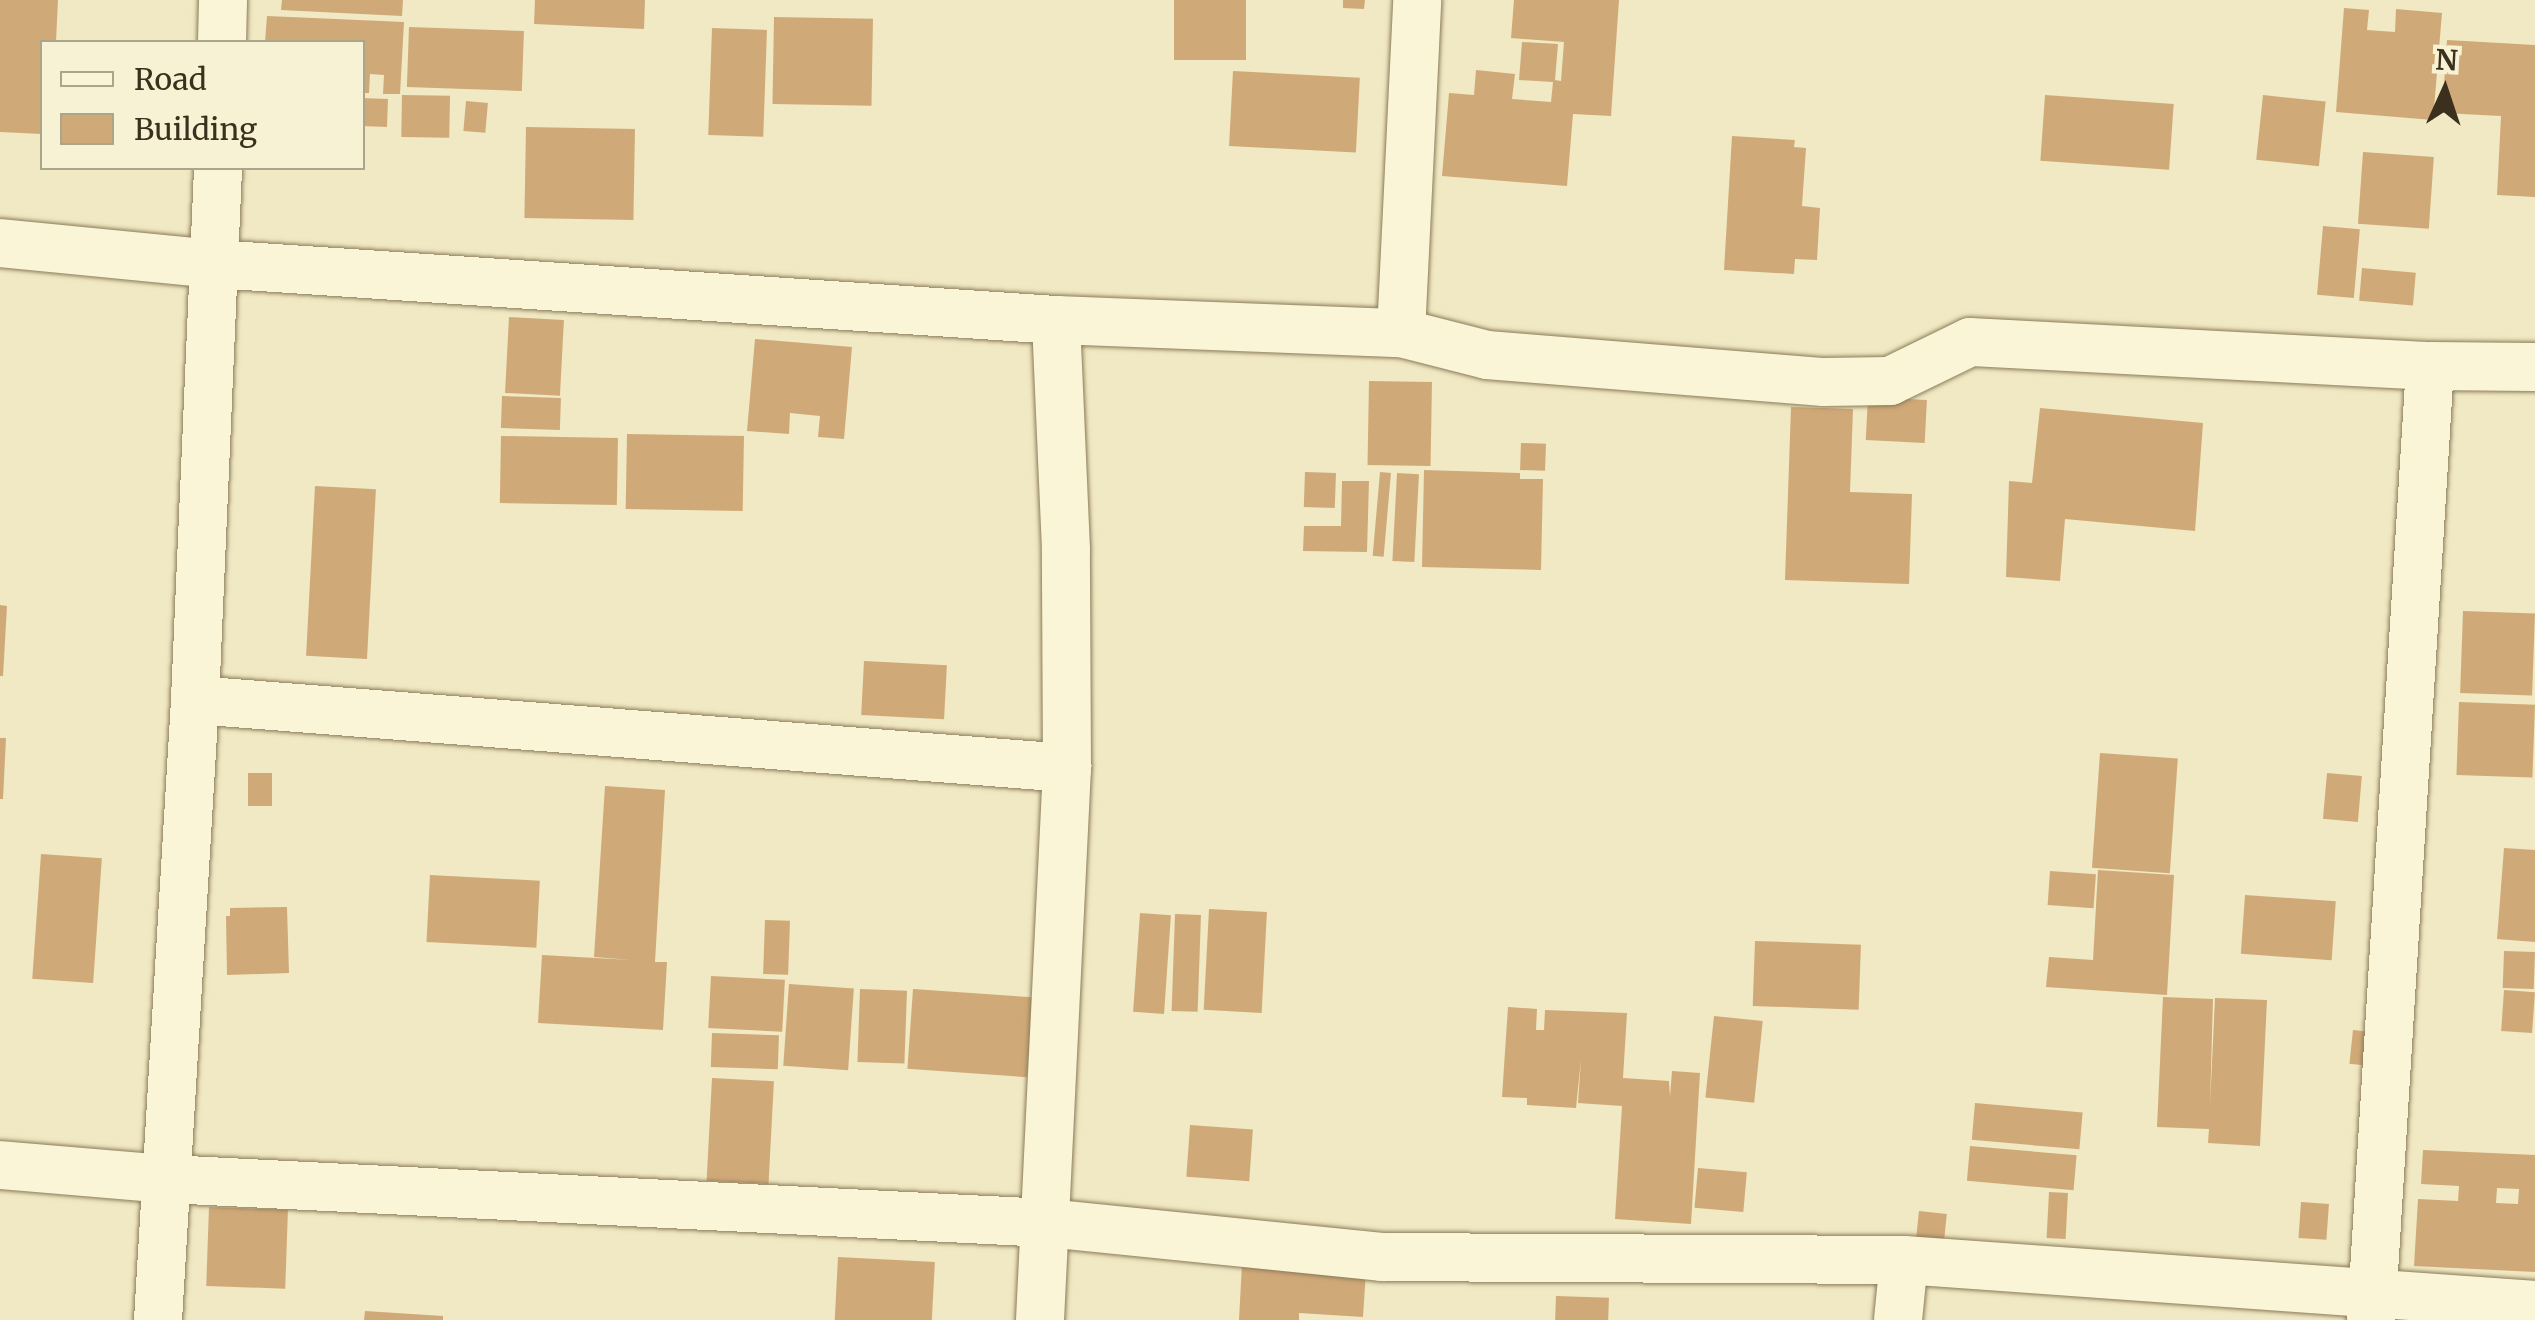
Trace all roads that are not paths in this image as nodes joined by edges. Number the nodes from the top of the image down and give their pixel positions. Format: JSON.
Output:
{"nodes":[{"id":1,"x":223,"y":0,"type":"edge"},
{"id":2,"x":1416,"y":0,"type":"edge"},
{"id":3,"x":222,"y":40,"type":"edge"},
{"id":4,"x":218,"y":170,"type":"edge"},
{"id":5,"x":0,"y":243,"type":"edge"},
{"id":6,"x":214,"y":264,"type":"junction"},
{"id":7,"x":1056,"y":320,"type":"junction"},
{"id":8,"x":1400,"y":333,"type":"junction"},
{"id":9,"x":2430,"y":366,"type":"junction"},
{"id":10,"x":2535,"y":367,"type":"edge"},
{"id":11,"x":195,"y":700,"type":"junction"},
{"id":12,"x":1067,"y":768,"type":"junction"},
{"id":13,"x":0,"y":1165,"type":"edge"},
{"id":14,"x":166,"y":1179,"type":"junction"},
{"id":15,"x":1047,"y":1223,"type":"junction"},
{"id":16,"x":1904,"y":1260,"type":"junction"},
{"id":17,"x":2535,"y":1305,"type":"edge"},
{"id":18,"x":2371,"y":1307,"type":"edge"},
{"id":19,"x":158,"y":1320,"type":"edge"},
{"id":20,"x":1040,"y":1320,"type":"edge"},
{"id":21,"x":1898,"y":1320,"type":"edge"}],
"edges":[{"from":1,"to":3,"type":"street"},
{"from":2,"to":8,"type":"street"},
{"from":4,"to":6,"type":"street"},
{"from":5,"to":6,"type":"street"},
{"from":6,"to":7,"type":"street"},
{"from":6,"to":11,"type":"street"},
{"from":7,"to":8,"type":"street"},
{"from":7,"to":12,"type":"street"},
{"from":8,"to":9,"type":"street"},
{"from":9,"to":10,"type":"street"},
{"from":9,"to":18,"type":"street"},
{"from":11,"to":12,"type":"street"},
{"from":11,"to":14,"type":"street"},
{"from":12,"to":15,"type":"street"},
{"from":13,"to":14,"type":"street"},
{"from":14,"to":15,"type":"street"},
{"from":14,"to":19,"type":"street"},
{"from":15,"to":16,"type":"street"},
{"from":15,"to":20,"type":"street"},
{"from":16,"to":18,"type":"street"},
{"from":16,"to":21,"type":"street"},
{"from":17,"to":18,"type":"street"}]}
